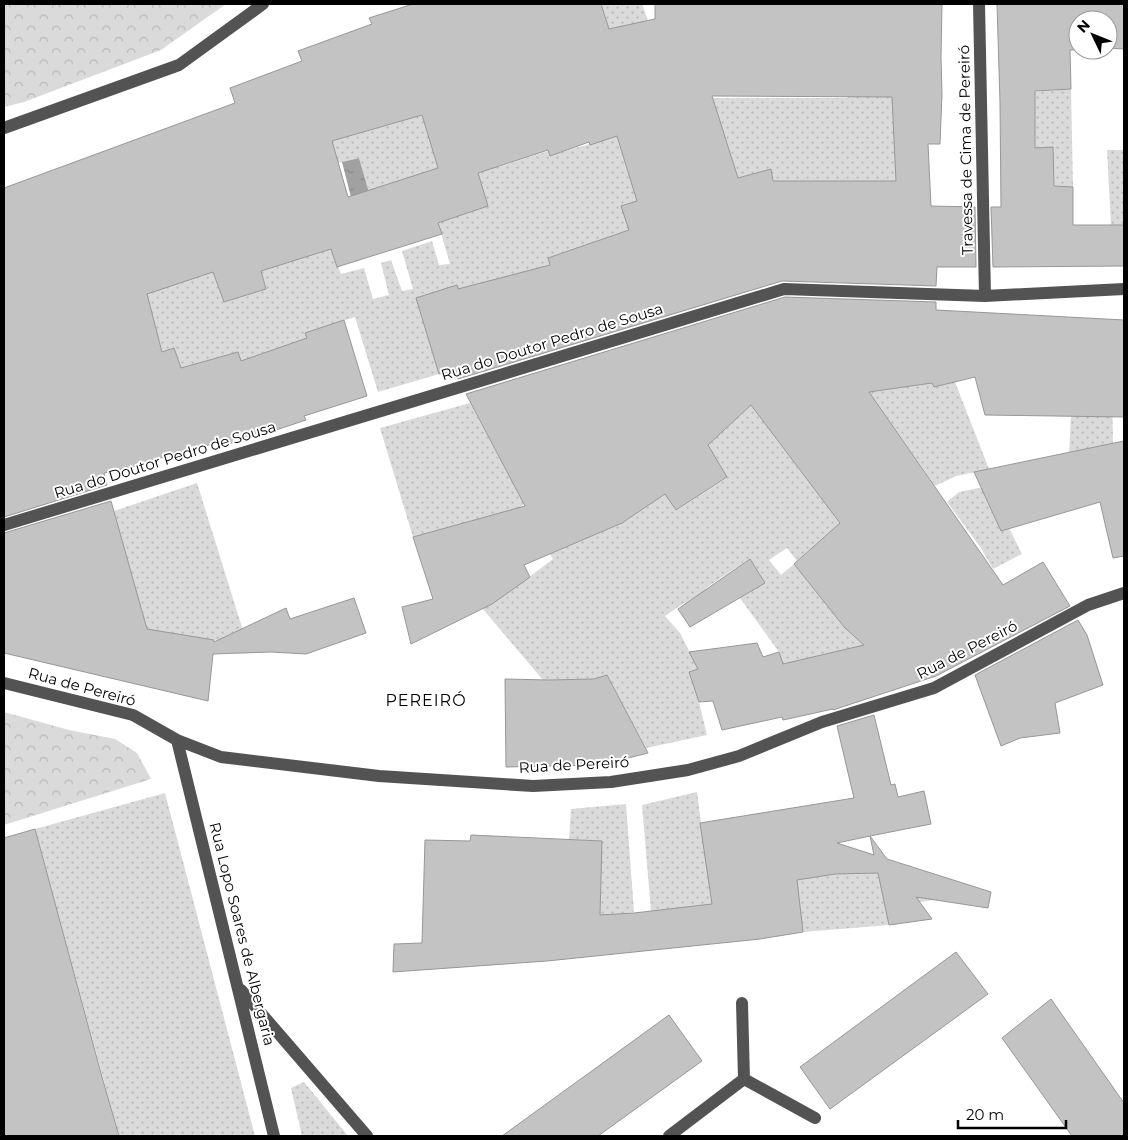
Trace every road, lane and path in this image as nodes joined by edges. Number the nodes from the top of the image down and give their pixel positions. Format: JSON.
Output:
{"nodes":[{"id":1,"x":263,"y":4,"type":"edge"},
{"id":2,"x":979,"y":4,"type":"edge"},
{"id":3,"x":4,"y":128,"type":"edge"},
{"id":4,"x":1124,"y":289,"type":"edge"},
{"id":5,"x":985,"y":296,"type":"junction"},
{"id":6,"x":4,"y":525,"type":"edge"},
{"id":7,"x":1124,"y":594,"type":"edge"},
{"id":8,"x":4,"y":683,"type":"edge"},
{"id":9,"x":177,"y":740,"type":"junction"},
{"id":10,"x":239,"y":988,"type":"junction"},
{"id":11,"x":742,"y":1003,"type":"dead end"},
{"id":12,"x":744,"y":1079,"type":"junction"},
{"id":13,"x":815,"y":1118,"type":"dead end"},
{"id":14,"x":274,"y":1136,"type":"edge"},
{"id":15,"x":367,"y":1136,"type":"edge"},
{"id":16,"x":670,"y":1136,"type":"edge"}],
"edges":[{"from":1,"to":3,"type":"street"},
{"from":2,"to":5,"type":"street","name":"Travessa de Cima de Pereiró"},
{"from":4,"to":5,"type":"street","name":"Rua do Doutor Pedro de Sousa"},
{"from":5,"to":6,"type":"street","name":"Rua do Doutor Pedro de Sousa"},
{"from":7,"to":9,"type":"street","name":"Rua de Pereiró"},
{"from":8,"to":9,"type":"street","name":"Rua de Pereiró"},
{"from":9,"to":10,"type":"street","name":"Rua Lopo Soares de Albergaria"},
{"from":10,"to":14,"type":"street","name":"Rua Lopo Soares de Albergaria"},
{"from":10,"to":15,"type":"street"},
{"from":11,"to":12,"type":"street"},
{"from":12,"to":13,"type":"street"},
{"from":12,"to":16,"type":"street"}]}
